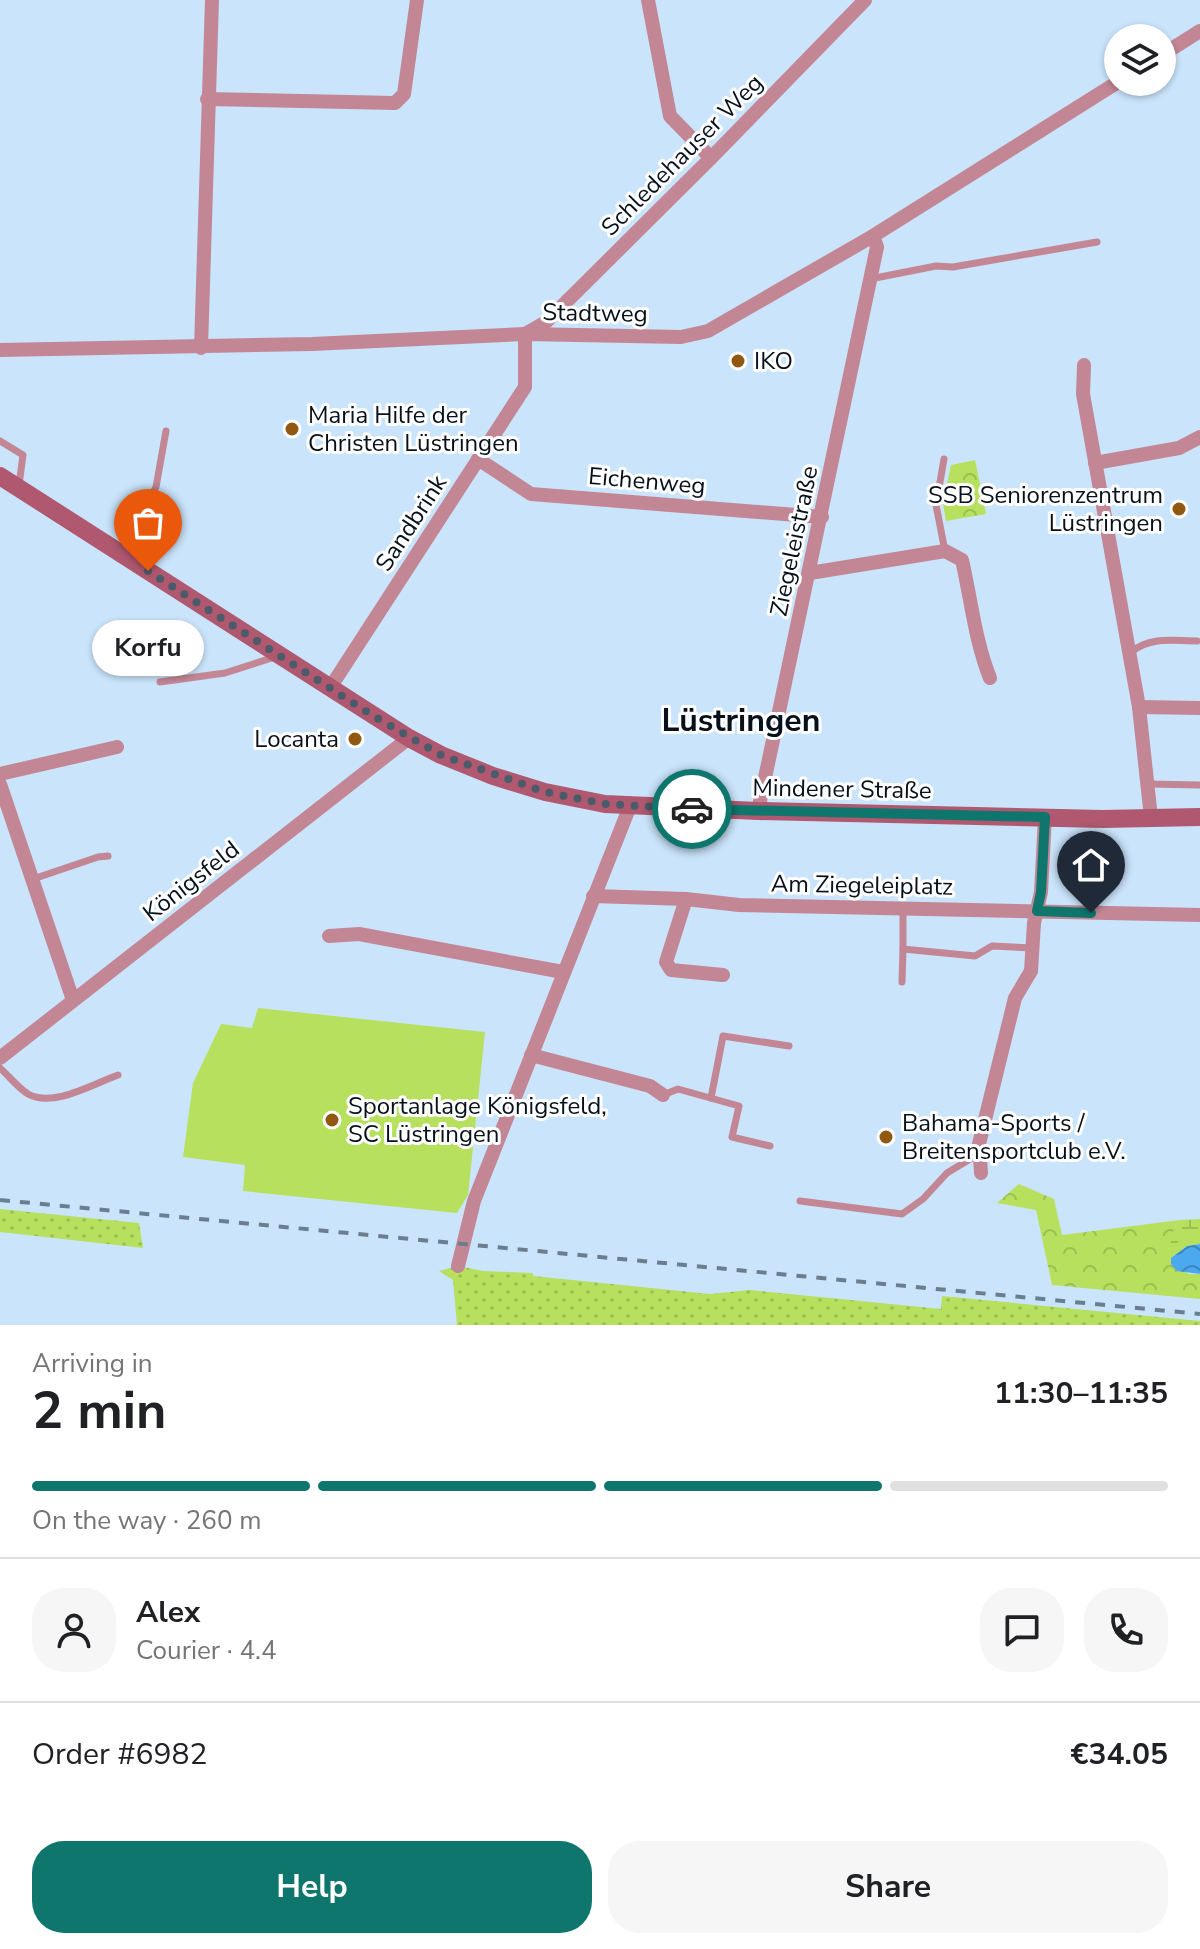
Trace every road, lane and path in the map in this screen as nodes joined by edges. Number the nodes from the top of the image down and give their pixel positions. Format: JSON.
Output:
{"nodes":[{"id":1,"x":212,"y":0,"type":"edge"},
{"id":2,"x":417,"y":0,"type":"edge"},
{"id":3,"x":648,"y":0,"type":"edge"},
{"id":4,"x":865,"y":0,"type":"edge"},
{"id":5,"x":1200,"y":31,"type":"edge"},
{"id":6,"x":1176,"y":46,"type":"edge"},
{"id":7,"x":1104,"y":91,"type":"edge"},
{"id":8,"x":207,"y":99,"type":"junction"},
{"id":9,"x":711,"y":158,"type":"junction"},
{"id":10,"x":873,"y":236,"type":"junction"},
{"id":11,"x":1097,"y":242,"type":"dead end"},
{"id":12,"x":870,"y":279,"type":"junction"},
{"id":13,"x":525,"y":334,"type":"junction"},
{"id":14,"x":201,"y":348,"type":"junction"},
{"id":15,"x":0,"y":350,"type":"edge"},
{"id":16,"x":1084,"y":365,"type":"dead end"},
{"id":17,"x":166,"y":431,"type":"dead end"},
{"id":18,"x":1200,"y":437,"type":"edge"},
{"id":19,"x":0,"y":441,"type":"edge"},
{"id":20,"x":478,"y":459,"type":"junction"},
{"id":21,"x":944,"y":459,"type":"dead end"},
{"id":22,"x":1095,"y":463,"type":"junction"},
{"id":23,"x":0,"y":476,"type":"edge"},
{"id":24,"x":19,"y":488,"type":"junction"},
{"id":25,"x":822,"y":517,"type":"junction"},
{"id":26,"x":945,"y":551,"type":"junction"},
{"id":27,"x":123,"y":555,"type":"junction"},
{"id":28,"x":810,"y":573,"type":"junction"},
{"id":29,"x":1197,"y":641,"type":"dead end"},
{"id":30,"x":1129,"y":654,"type":"junction"},
{"id":31,"x":280,"y":655,"type":"junction"},
{"id":32,"x":990,"y":678,"type":"dead end"},
{"id":33,"x":160,"y":682,"type":"dead end"},
{"id":34,"x":330,"y":688,"type":"junction"},
{"id":35,"x":1139,"y":707,"type":"junction"},
{"id":36,"x":1200,"y":708,"type":"edge"},
{"id":37,"x":409,"y":738,"type":"junction"},
{"id":38,"x":117,"y":747,"type":"dead end"},
{"id":39,"x":0,"y":774,"type":"edge"},
{"id":40,"x":0,"y":784,"type":"edge"},
{"id":41,"x":1147,"y":784,"type":"junction"},
{"id":42,"x":1200,"y":785,"type":"edge"},
{"id":43,"x":630,"y":806,"type":"junction"},
{"id":44,"x":758,"y":811,"type":"junction"},
{"id":45,"x":1045,"y":817,"type":"junction"},
{"id":46,"x":1200,"y":817,"type":"edge"},
{"id":47,"x":1151,"y":818,"type":"junction"},
{"id":48,"x":108,"y":856,"type":"dead end"},
{"id":49,"x":33,"y":879,"type":"junction"},
{"id":50,"x":593,"y":896,"type":"junction"},
{"id":51,"x":686,"y":899,"type":"junction"},
{"id":52,"x":1037,"y":911,"type":"junction"},
{"id":53,"x":1200,"y":915,"type":"edge"},
{"id":54,"x":903,"y":916,"type":"dead end"},
{"id":55,"x":329,"y":936,"type":"dead end"},
{"id":56,"x":1033,"y":948,"type":"junction"},
{"id":57,"x":903,"y":949,"type":"junction"},
{"id":58,"x":563,"y":972,"type":"junction"},
{"id":59,"x":723,"y":975,"type":"dead end"},
{"id":60,"x":902,"y":982,"type":"dead end"},
{"id":61,"x":73,"y":1000,"type":"junction"},
{"id":62,"x":789,"y":1046,"type":"dead end"},
{"id":63,"x":531,"y":1055,"type":"junction"},
{"id":64,"x":0,"y":1058,"type":"edge"},
{"id":65,"x":0,"y":1068,"type":"edge"},
{"id":66,"x":118,"y":1075,"type":"dead end"},
{"id":67,"x":663,"y":1095,"type":"joint"},
{"id":68,"x":711,"y":1098,"type":"junction"},
{"id":69,"x":770,"y":1146,"type":"dead end"},
{"id":70,"x":980,"y":1153,"type":"junction"},
{"id":71,"x":981,"y":1173,"type":"dead end"},
{"id":72,"x":800,"y":1201,"type":"dead end"},
{"id":73,"x":458,"y":1266,"type":"dead end"}],
"edges":[{"from":1,"to":8,"type":"street"},
{"from":2,"to":8,"type":"street"},
{"from":3,"to":9,"type":"street"},
{"from":4,"to":9,"type":"street","name":"Schledehauser Weg"},
{"from":5,"to":6,"type":"street"},
{"from":7,"to":10,"type":"street","name":"Stadtweg"},
{"from":8,"to":14,"type":"street"},
{"from":9,"to":13,"type":"street","name":"Schledehauser Weg"},
{"from":10,"to":12,"type":"street","name":"Ziegeleistraße"},
{"from":10,"to":13,"type":"street","name":"Stadtweg"},
{"from":11,"to":12,"type":"lane"},
{"from":12,"to":25,"type":"street","name":"Ziegeleistraße"},
{"from":13,"to":14,"type":"street","name":"Stadtweg"},
{"from":13,"to":20,"type":"street","name":"Sandbrink"},
{"from":14,"to":15,"type":"street","name":"Stadtweg"},
{"from":16,"to":22,"type":"street"},
{"from":17,"to":27,"type":"lane"},
{"from":18,"to":22,"type":"street"},
{"from":19,"to":24,"type":"lane"},
{"from":20,"to":25,"type":"street","name":"Eichenweg"},
{"from":20,"to":34,"type":"street","name":"Sandbrink"},
{"from":21,"to":26,"type":"lane"},
{"from":22,"to":30,"type":"street"},
{"from":23,"to":24,"type":"main road","name":"Mindener Straße"},
{"from":24,"to":27,"type":"main road","name":"Mindener Straße"},
{"from":25,"to":28,"type":"street","name":"Ziegeleistraße"},
{"from":26,"to":28,"type":"street"},
{"from":26,"to":32,"type":"street"},
{"from":27,"to":31,"type":"main road","name":"Mindener Straße"},
{"from":28,"to":44,"type":"street","name":"Ziegeleistraße"},
{"from":29,"to":30,"type":"lane"},
{"from":30,"to":35,"type":"street"},
{"from":31,"to":33,"type":"lane"},
{"from":31,"to":34,"type":"main road","name":"Mindener Straße"},
{"from":34,"to":37,"type":"main road","name":"Mindener Straße"},
{"from":35,"to":36,"type":"street"},
{"from":35,"to":41,"type":"street"},
{"from":37,"to":43,"type":"main road","name":"Mindener Straße"},
{"from":37,"to":61,"type":"street","name":"Königsfeld"},
{"from":38,"to":39,"type":"street"},
{"from":40,"to":49,"type":"street"},
{"from":41,"to":42,"type":"lane"},
{"from":41,"to":47,"type":"street"},
{"from":43,"to":44,"type":"main road","name":"Mindener Straße"},
{"from":43,"to":50,"type":"street"},
{"from":44,"to":45,"type":"main road","name":"Mindener Straße"},
{"from":45,"to":47,"type":"main road","name":"Mindener Straße"},
{"from":45,"to":52,"type":"street"},
{"from":46,"to":47,"type":"main road","name":"Mindener Straße"},
{"from":48,"to":49,"type":"lane"},
{"from":49,"to":61,"type":"street"},
{"from":50,"to":51,"type":"street","name":"Am Ziegeleiplatz"},
{"from":50,"to":58,"type":"street"},
{"from":51,"to":52,"type":"street","name":"Am Ziegeleiplatz"},
{"from":51,"to":59,"type":"street"},
{"from":52,"to":53,"type":"street","name":"Am Ziegeleiplatz"},
{"from":52,"to":56,"type":"street"},
{"from":54,"to":57,"type":"lane"},
{"from":55,"to":58,"type":"street"},
{"from":56,"to":57,"type":"lane"},
{"from":56,"to":70,"type":"street"},
{"from":57,"to":60,"type":"lane"},
{"from":58,"to":63,"type":"street"},
{"from":61,"to":64,"type":"street","name":"Königsfeld"},
{"from":62,"to":68,"type":"lane"},
{"from":63,"to":67,"type":"street"},
{"from":63,"to":73,"type":"street"},
{"from":65,"to":66,"type":"lane"},
{"from":67,"to":68,"type":"lane"},
{"from":68,"to":69,"type":"lane"},
{"from":70,"to":71,"type":"street"},
{"from":70,"to":72,"type":"lane"}]}
